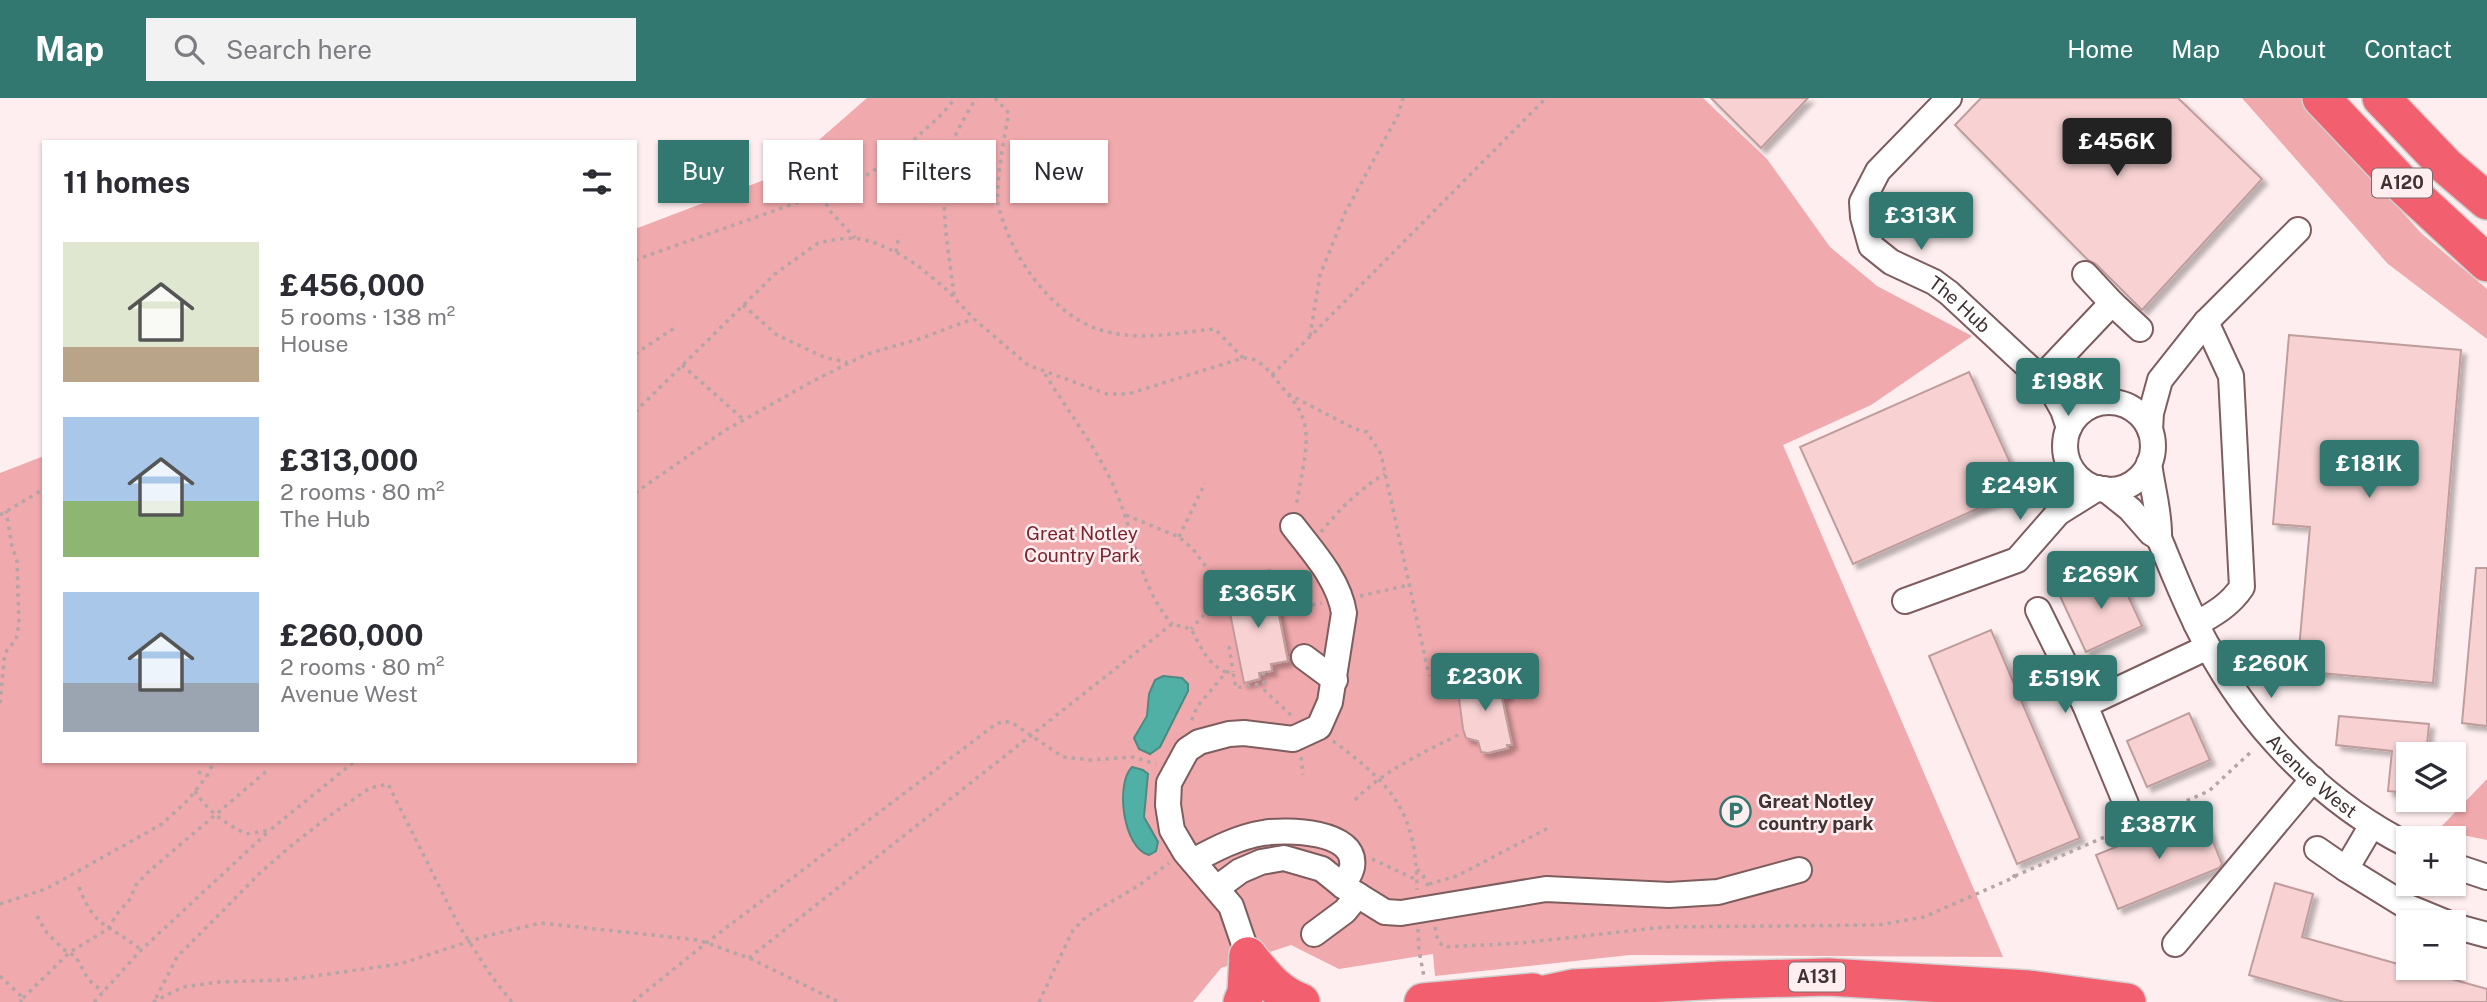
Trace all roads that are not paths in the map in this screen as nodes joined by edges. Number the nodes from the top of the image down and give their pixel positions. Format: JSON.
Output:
{"nodes":[{"id":1,"x":1949,"y":98,"type":"edge"},
{"id":2,"x":2322,"y":98,"type":"edge"},
{"id":3,"x":2381,"y":98,"type":"edge"},
{"id":4,"x":2487,"y":201,"type":"edge"},
{"id":5,"x":2298,"y":230,"type":"dead end"},
{"id":6,"x":2487,"y":263,"type":"edge"},
{"id":7,"x":2085,"y":274,"type":"dead end"},
{"id":8,"x":2112,"y":303,"type":"junction"},
{"id":9,"x":2206,"y":322,"type":"junction"},
{"id":10,"x":2140,"y":329,"type":"dead end"},
{"id":11,"x":2160,"y":380,"type":"junction"},
{"id":12,"x":2045,"y":383,"type":"junction"},
{"id":13,"x":2105,"y":402,"type":"junction"},
{"id":14,"x":2068,"y":428,"type":"junction"},
{"id":15,"x":2150,"y":430,"type":"junction"},
{"id":16,"x":2149,"y":463,"type":"junction"},
{"id":17,"x":2069,"y":464,"type":"junction"},
{"id":18,"x":2102,"y":489,"type":"junction"},
{"id":19,"x":2058,"y":513,"type":"junction"},
{"id":20,"x":1293,"y":526,"type":"road end"},
{"id":21,"x":2159,"y":538,"type":"junction"},
{"id":22,"x":1905,"y":600,"type":"dead end"},
{"id":23,"x":2038,"y":610,"type":"dead end"},
{"id":24,"x":2196,"y":624,"type":"junction"},
{"id":25,"x":2208,"y":647,"type":"junction"},
{"id":26,"x":1304,"y":657,"type":"dead end"},
{"id":27,"x":1335,"y":680,"type":"junction"},
{"id":28,"x":2085,"y":705,"type":"junction"},
{"id":29,"x":2313,"y":779,"type":"junction"},
{"id":30,"x":2126,"y":804,"type":"dead end"},
{"id":31,"x":2372,"y":825,"type":"junction"},
{"id":32,"x":2396,"y":838,"type":"edge"},
{"id":33,"x":2317,"y":849,"type":"dead end"},
{"id":34,"x":1189,"y":856,"type":"junction"},
{"id":35,"x":2346,"y":869,"type":"junction"},
{"id":36,"x":1799,"y":870,"type":"dead end"},
{"id":37,"x":2466,"y":870,"type":"edge"},
{"id":38,"x":2487,"y":877,"type":"edge"},
{"id":39,"x":1350,"y":890,"type":"junction"},
{"id":40,"x":1224,"y":897,"type":"junction"},
{"id":41,"x":2416,"y":910,"type":"edge"},
{"id":42,"x":2466,"y":930,"type":"edge"},
{"id":43,"x":1314,"y":934,"type":"dead end"},
{"id":44,"x":2487,"y":936,"type":"edge"},
{"id":45,"x":2175,"y":944,"type":"dead end"},
{"id":46,"x":1248,"y":956,"type":"junction"},
{"id":47,"x":1573,"y":988,"type":"junction"},
{"id":48,"x":1424,"y":990,"type":"edge"},
{"id":49,"x":1242,"y":1002,"type":"edge"},
{"id":50,"x":1301,"y":1002,"type":"edge"},
{"id":51,"x":1507,"y":1002,"type":"edge"},
{"id":52,"x":2127,"y":1002,"type":"edge"}],
"edges":[{"from":1,"to":12,"type":"street","name":"The Hub"},
{"from":2,"to":6,"type":"highway","number":"A120"},
{"from":3,"to":4,"type":"highway","number":"A120"},
{"from":5,"to":9,"type":"street"},
{"from":7,"to":8,"type":"street"},
{"from":8,"to":10,"type":"street"},
{"from":8,"to":12,"type":"street"},
{"from":9,"to":11,"type":"street"},
{"from":9,"to":24,"type":"street"},
{"from":11,"to":13,"type":"street"},
{"from":11,"to":15,"type":"street"},
{"from":12,"to":13,"type":"street","name":"The Hub"},
{"from":12,"to":14,"type":"street","name":"The Hub"},
{"from":13,"to":14,"type":"street"},
{"from":13,"to":15,"type":"street"},
{"from":14,"to":17,"type":"street"},
{"from":15,"to":16,"type":"street"},
{"from":16,"to":18,"type":"street"},
{"from":16,"to":21,"type":"street","name":"Avenue West"},
{"from":17,"to":18,"type":"street"},
{"from":17,"to":19,"type":"street"},
{"from":18,"to":19,"type":"street"},
{"from":18,"to":21,"type":"street","name":"Avenue West"},
{"from":19,"to":22,"type":"street"},
{"from":20,"to":27,"type":"street"},
{"from":21,"to":24,"type":"street","name":"Avenue West"},
{"from":23,"to":28,"type":"street"},
{"from":24,"to":25,"type":"street","name":"Avenue West"},
{"from":25,"to":28,"type":"street"},
{"from":25,"to":29,"type":"street","name":"Avenue West"},
{"from":26,"to":27,"type":"street"},
{"from":27,"to":34,"type":"street"},
{"from":28,"to":30,"type":"street"},
{"from":29,"to":31,"type":"street","name":"Avenue West"},
{"from":29,"to":45,"type":"street"},
{"from":31,"to":32,"type":"street","name":"Avenue West"},
{"from":31,"to":35,"type":"street"},
{"from":33,"to":35,"type":"street"},
{"from":34,"to":39,"type":"street"},
{"from":34,"to":40,"type":"street"},
{"from":35,"to":41,"type":"street"},
{"from":36,"to":39,"type":"street"},
{"from":37,"to":38,"type":"street"},
{"from":39,"to":40,"type":"street"},
{"from":39,"to":43,"type":"street"},
{"from":40,"to":46,"type":"street"},
{"from":42,"to":44,"type":"street"},
{"from":46,"to":49,"type":"highway"},
{"from":46,"to":50,"type":"highway"},
{"from":47,"to":48,"type":"highway"},
{"from":47,"to":51,"type":"highway","number":"A131"},
{"from":47,"to":52,"type":"highway","number":"A131"}]}
